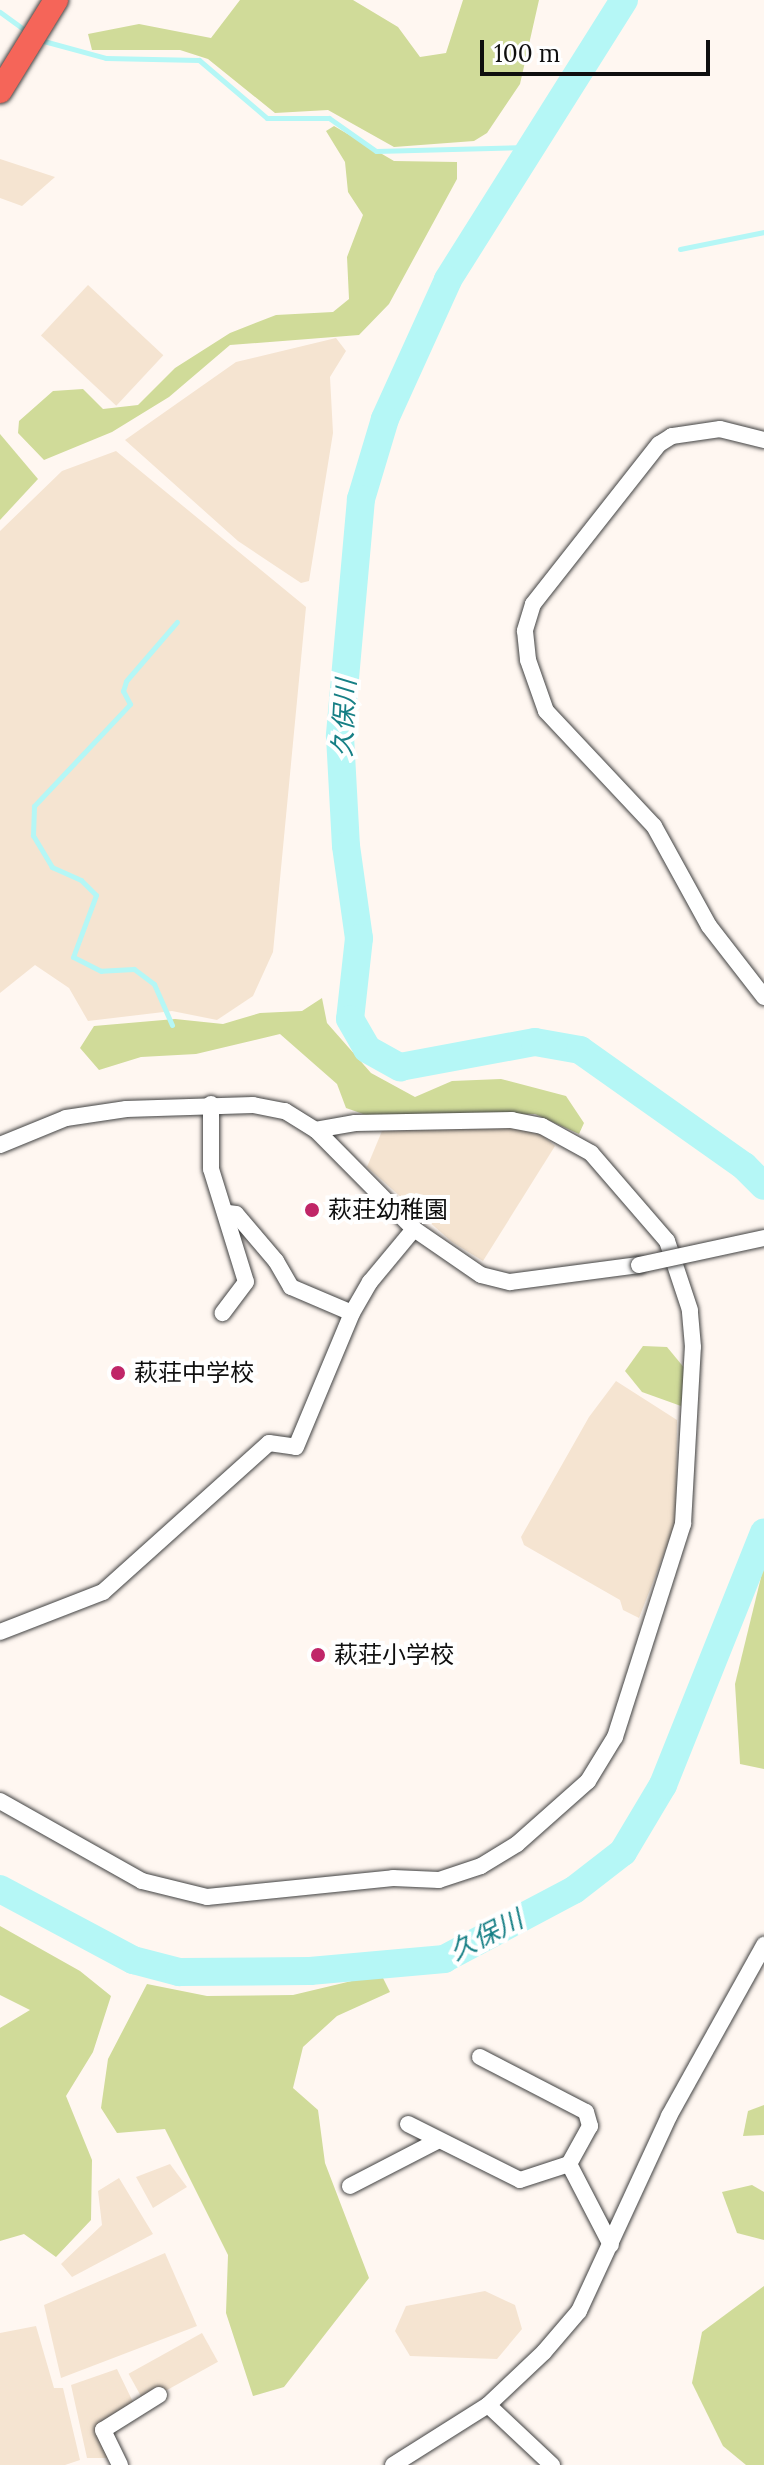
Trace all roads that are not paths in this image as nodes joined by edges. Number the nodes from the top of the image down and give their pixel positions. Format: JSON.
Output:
{"nodes":[{"id":1,"x":56,"y":0,"type":"edge"},
{"id":2,"x":0,"y":91,"type":"edge"},
{"id":3,"x":764,"y":440,"type":"edge"},
{"id":4,"x":764,"y":997,"type":"edge"},
{"id":5,"x":211,"y":1104,"type":"junction"},
{"id":6,"x":316,"y":1130,"type":"junction"},
{"id":7,"x":0,"y":1145,"type":"edge"},
{"id":8,"x":228,"y":1213,"type":"junction"},
{"id":9,"x":414,"y":1229,"type":"junction"},
{"id":10,"x":764,"y":1238,"type":"edge"},
{"id":11,"x":223,"y":1313,"type":"dead end"},
{"id":12,"x":352,"y":1313,"type":"junction"},
{"id":13,"x":0,"y":1632,"type":"edge"},
{"id":14,"x":0,"y":1801,"type":"edge"},
{"id":15,"x":764,"y":1945,"type":"edge"},
{"id":16,"x":480,"y":2057,"type":"dead end"},
{"id":17,"x":408,"y":2124,"type":"dead end"},
{"id":18,"x":439,"y":2140,"type":"junction"},
{"id":19,"x":569,"y":2164,"type":"junction"},
{"id":20,"x":350,"y":2186,"type":"dead end"},
{"id":21,"x":611,"y":2245,"type":"junction"},
{"id":22,"x":159,"y":2395,"type":"dead end"},
{"id":23,"x":488,"y":2405,"type":"junction"},
{"id":24,"x":120,"y":2465,"type":"edge"},
{"id":25,"x":393,"y":2465,"type":"edge"},
{"id":26,"x":552,"y":2465,"type":"edge"}],
"edges":[{"from":1,"to":2,"type":"highway"},
{"from":3,"to":4,"type":"street"},
{"from":5,"to":6,"type":"street"},
{"from":5,"to":7,"type":"street"},
{"from":5,"to":8,"type":"street"},
{"from":6,"to":9,"type":"street"},
{"from":6,"to":14,"type":"street"},
{"from":8,"to":11,"type":"street"},
{"from":8,"to":12,"type":"street"},
{"from":9,"to":10,"type":"street","bridge":true},
{"from":9,"to":12,"type":"street"},
{"from":12,"to":13,"type":"street"},
{"from":15,"to":21,"type":"street"},
{"from":16,"to":19,"type":"street"},
{"from":17,"to":18,"type":"street"},
{"from":18,"to":19,"type":"street"},
{"from":18,"to":20,"type":"street"},
{"from":19,"to":21,"type":"street"},
{"from":21,"to":23,"type":"street"},
{"from":22,"to":24,"type":"street"},
{"from":23,"to":25,"type":"street"},
{"from":23,"to":26,"type":"street"}]}
